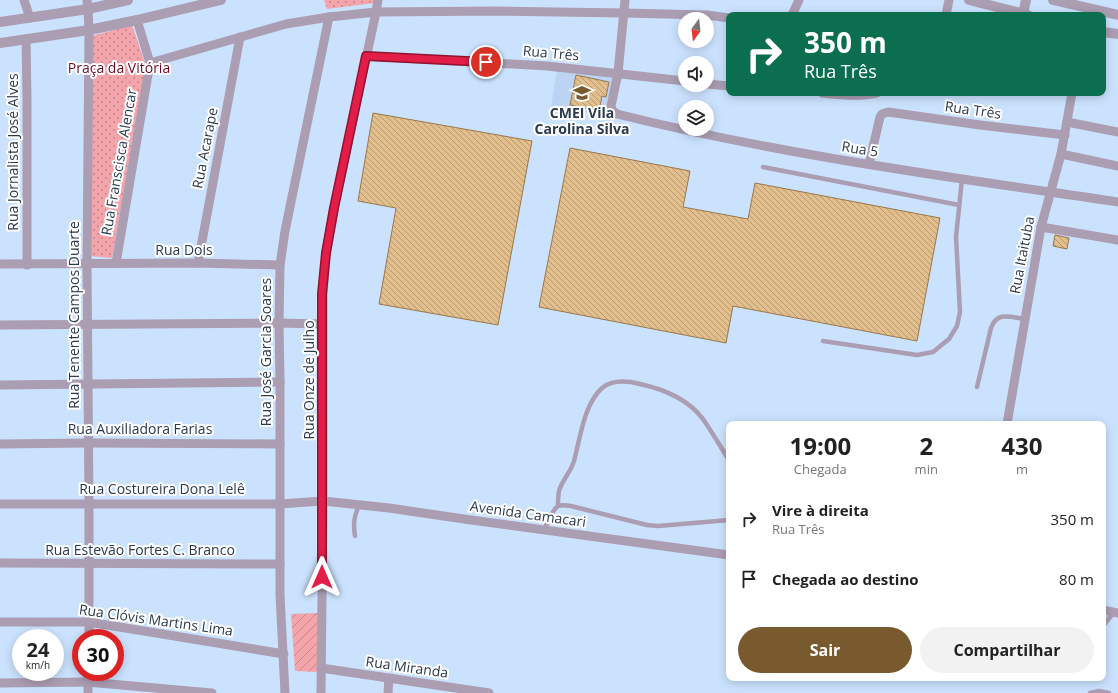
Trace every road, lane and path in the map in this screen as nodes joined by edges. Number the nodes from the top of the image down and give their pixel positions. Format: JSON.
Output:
{"nodes":[{"id":1,"x":24,"y":0,"type":"edge"},
{"id":2,"x":128,"y":0,"type":"edge"},
{"id":3,"x":221,"y":0,"type":"edge"},
{"id":4,"x":378,"y":0,"type":"edge"},
{"id":5,"x":625,"y":0,"type":"edge"},
{"id":6,"x":799,"y":0,"type":"edge"},
{"id":7,"x":949,"y":0,"type":"edge"},
{"id":8,"x":970,"y":0,"type":"edge"},
{"id":9,"x":1026,"y":0,"type":"edge"},
{"id":10,"x":1053,"y":0,"type":"edge"},
{"id":11,"x":87,"y":5,"type":"edge"},
{"id":12,"x":376,"y":12,"type":"junction"},
{"id":13,"x":793,"y":12,"type":"edge"},
{"id":14,"x":947,"y":12,"type":"edge"},
{"id":15,"x":1017,"y":12,"type":"edge"},
{"id":16,"x":1025,"y":12,"type":"edge"},
{"id":17,"x":1105,"y":12,"type":"edge"},
{"id":18,"x":1106,"y":12,"type":"edge"},
{"id":19,"x":624,"y":13,"type":"junction"},
{"id":20,"x":1118,"y":15,"type":"edge"},
{"id":21,"x":329,"y":17,"type":"junction"},
{"id":22,"x":30,"y":18,"type":"junction"},
{"id":23,"x":726,"y":18,"type":"edge"},
{"id":24,"x":137,"y":20,"type":"junction"},
{"id":25,"x":0,"y":22,"type":"edge"},
{"id":26,"x":89,"y":30,"type":"junction"},
{"id":27,"x":1106,"y":32,"type":"edge"},
{"id":28,"x":1118,"y":34,"type":"edge"},
{"id":29,"x":240,"y":37,"type":"junction"},
{"id":30,"x":26,"y":39,"type":"junction"},
{"id":31,"x":0,"y":43,"type":"edge"},
{"id":32,"x":366,"y":56,"type":"junction"},
{"id":33,"x":150,"y":63,"type":"junction"},
{"id":34,"x":618,"y":73,"type":"junction"},
{"id":35,"x":678,"y":80,"type":"edge"},
{"id":36,"x":714,"y":85,"type":"edge"},
{"id":37,"x":726,"y":86,"type":"edge"},
{"id":38,"x":1071,"y":96,"type":"edge"},
{"id":39,"x":1067,"y":122,"type":"junction"},
{"id":40,"x":1118,"y":132,"type":"edge"},
{"id":41,"x":1064,"y":135,"type":"junction"},
{"id":42,"x":1061,"y":154,"type":"junction"},
{"id":43,"x":869,"y":164,"type":"junction"},
{"id":44,"x":1118,"y":166,"type":"edge"},
{"id":45,"x":763,"y":167,"type":"dead end"},
{"id":46,"x":962,"y":179,"type":"junction"},
{"id":47,"x":1050,"y":191,"type":"junction"},
{"id":48,"x":1118,"y":202,"type":"edge"},
{"id":49,"x":959,"y":205,"type":"junction"},
{"id":50,"x":1041,"y":227,"type":"junction"},
{"id":51,"x":1118,"y":240,"type":"edge"},
{"id":52,"x":198,"y":263,"type":"junction"},
{"id":53,"x":0,"y":264,"type":"edge"},
{"id":54,"x":27,"y":264,"type":"junction"},
{"id":55,"x":87,"y":264,"type":"junction"},
{"id":56,"x":116,"y":264,"type":"junction"},
{"id":57,"x":280,"y":265,"type":"junction"},
{"id":58,"x":1024,"y":320,"type":"junction"},
{"id":59,"x":279,"y":323,"type":"junction"},
{"id":60,"x":322,"y":324,"type":"junction"},
{"id":61,"x":0,"y":325,"type":"edge"},
{"id":62,"x":88,"y":325,"type":"junction"},
{"id":63,"x":824,"y":341,"type":"dead end"},
{"id":64,"x":280,"y":382,"type":"junction"},
{"id":65,"x":0,"y":384,"type":"edge"},
{"id":66,"x":88,"y":384,"type":"junction"},
{"id":67,"x":977,"y":386,"type":"dead end"},
{"id":68,"x":1007,"y":421,"type":"edge"},
{"id":69,"x":88,"y":443,"type":"junction"},
{"id":70,"x":0,"y":444,"type":"edge"},
{"id":71,"x":280,"y":444,"type":"junction"},
{"id":72,"x":726,"y":455,"type":"edge"},
{"id":73,"x":323,"y":501,"type":"junction"},
{"id":74,"x":89,"y":503,"type":"junction"},
{"id":75,"x":0,"y":504,"type":"edge"},
{"id":76,"x":280,"y":504,"type":"junction"},
{"id":77,"x":359,"y":505,"type":"junction"},
{"id":78,"x":558,"y":506,"type":"junction"},
{"id":79,"x":726,"y":520,"type":"edge"},
{"id":80,"x":544,"y":530,"type":"junction"},
{"id":81,"x":355,"y":536,"type":"dead end"},
{"id":82,"x":726,"y":556,"type":"edge"},
{"id":83,"x":0,"y":563,"type":"edge"},
{"id":84,"x":89,"y":563,"type":"junction"},
{"id":85,"x":280,"y":564,"type":"junction"},
{"id":86,"x":1106,"y":610,"type":"edge"},
{"id":87,"x":1116,"y":612,"type":"edge"},
{"id":88,"x":0,"y":622,"type":"edge"},
{"id":89,"x":89,"y":622,"type":"junction"},
{"id":90,"x":1106,"y":623,"type":"edge"},
{"id":91,"x":89,"y":629,"type":"edge"},
{"id":92,"x":284,"y":654,"type":"junction"},
{"id":93,"x":321,"y":668,"type":"junction"},
{"id":94,"x":388,"y":678,"type":"junction"},
{"id":95,"x":0,"y":682,"type":"edge"},
{"id":96,"x":87,"y":682,"type":"junction"},
{"id":97,"x":440,"y":689,"type":"edge"},
{"id":98,"x":88,"y":693,"type":"edge"},
{"id":99,"x":212,"y":693,"type":"edge"},
{"id":100,"x":285,"y":693,"type":"edge"},
{"id":101,"x":321,"y":693,"type":"edge"},
{"id":102,"x":388,"y":693,"type":"edge"},
{"id":103,"x":489,"y":693,"type":"edge"},
{"id":104,"x":1090,"y":693,"type":"edge"},
{"id":105,"x":1109,"y":693,"type":"edge"}],
"edges":[{"from":1,"to":22,"type":"street"},
{"from":2,"to":11,"type":"street"},
{"from":3,"to":24,"type":"street"},
{"from":4,"to":12,"type":"street","name":"Rua Onze de Julho"},
{"from":5,"to":19,"type":"street"},
{"from":6,"to":13,"type":"street"},
{"from":7,"to":14,"type":"street"},
{"from":8,"to":15,"type":"street"},
{"from":9,"to":16,"type":"street"},
{"from":10,"to":17,"type":"street"},
{"from":11,"to":22,"type":"street"},
{"from":11,"to":26,"type":"street","name":"Rua Tenente Campos Duarte"},
{"from":12,"to":19,"type":"street"},
{"from":12,"to":21,"type":"street"},
{"from":12,"to":32,"type":"street","name":"Rua Onze de Julho"},
{"from":18,"to":20,"type":"street"},
{"from":19,"to":23,"type":"street"},
{"from":19,"to":34,"type":"street"},
{"from":21,"to":29,"type":"street"},
{"from":21,"to":57,"type":"street","name":"Rua José Garcia Soares"},
{"from":22,"to":25,"type":"street"},
{"from":24,"to":26,"type":"street"},
{"from":24,"to":33,"type":"street","name":"Rua Franscisca Alencar"},
{"from":26,"to":30,"type":"street"},
{"from":26,"to":55,"type":"street","name":"Rua Tenente Campos Duarte"},
{"from":27,"to":28,"type":"street"},
{"from":29,"to":33,"type":"street"},
{"from":29,"to":52,"type":"street","name":"Rua Acarape"},
{"from":30,"to":31,"type":"street"},
{"from":30,"to":54,"type":"street","name":"Rua Jornalista José Alves"},
{"from":32,"to":34,"type":"street","name":"Rua Três"},
{"from":32,"to":60,"type":"street","name":"Rua Onze de Julho"},
{"from":33,"to":56,"type":"street","name":"Rua Franscisca Alencar"},
{"from":34,"to":35,"type":"street","name":"Rua Três"},
{"from":34,"to":43,"type":"street","name":"Rua 5"},
{"from":36,"to":37,"type":"street"},
{"from":38,"to":39,"type":"street","name":"Rua Itaituba"},
{"from":39,"to":40,"type":"street"},
{"from":39,"to":41,"type":"street","name":"Rua Itaituba"},
{"from":41,"to":42,"type":"street","name":"Rua Itaituba"},
{"from":41,"to":43,"type":"street","name":"Rua Três"},
{"from":42,"to":44,"type":"street"},
{"from":42,"to":47,"type":"street","name":"Rua Itaituba"},
{"from":43,"to":46,"type":"street","name":"Rua 5"},
{"from":45,"to":49,"type":"lane"},
{"from":46,"to":47,"type":"street","name":"Rua 5"},
{"from":46,"to":49,"type":"lane"},
{"from":47,"to":48,"type":"street","name":"Rua 5"},
{"from":47,"to":50,"type":"street","name":"Rua Itaituba"},
{"from":49,"to":63,"type":"lane"},
{"from":50,"to":51,"type":"street"},
{"from":50,"to":58,"type":"street","name":"Rua Itaituba"},
{"from":52,"to":56,"type":"street","name":"Rua Dois"},
{"from":52,"to":57,"type":"street","name":"Rua Dois"},
{"from":53,"to":54,"type":"street","name":"Rua Dois"},
{"from":54,"to":55,"type":"street","name":"Rua Dois"},
{"from":55,"to":56,"type":"street","name":"Rua Dois"},
{"from":55,"to":62,"type":"street","name":"Rua Tenente Campos Duarte"},
{"from":57,"to":59,"type":"street","name":"Rua José Garcia Soares"},
{"from":58,"to":67,"type":"lane"},
{"from":58,"to":68,"type":"street","name":"Rua Itaituba"},
{"from":59,"to":60,"type":"street"},
{"from":59,"to":62,"type":"street"},
{"from":59,"to":64,"type":"street","name":"Rua José Garcia Soares"},
{"from":60,"to":73,"type":"street","name":"Rua Onze de Julho"},
{"from":61,"to":62,"type":"street"},
{"from":62,"to":66,"type":"street","name":"Rua Tenente Campos Duarte"},
{"from":64,"to":66,"type":"street"},
{"from":64,"to":71,"type":"street","name":"Rua José Garcia Soares"},
{"from":65,"to":66,"type":"street"},
{"from":66,"to":69,"type":"street","name":"Rua Tenente Campos Duarte"},
{"from":69,"to":70,"type":"street","name":"Rua Auxiliadora Farias"},
{"from":69,"to":71,"type":"street","name":"Rua Auxiliadora Farias"},
{"from":69,"to":74,"type":"street","name":"Rua Tenente Campos Duarte"},
{"from":71,"to":76,"type":"street","name":"Rua José Garcia Soares"},
{"from":72,"to":78,"type":"lane"},
{"from":73,"to":76,"type":"street","name":"Rua Costureira Dona Lelê"},
{"from":73,"to":77,"type":"street","name":"Avenida Camacari"},
{"from":73,"to":93,"type":"street","name":"Rua Onze de Julho"},
{"from":74,"to":75,"type":"street","name":"Rua Costureira Dona Lelê"},
{"from":74,"to":76,"type":"street","name":"Rua Costureira Dona Lelê"},
{"from":74,"to":84,"type":"street","name":"Rua Tenente Campos Duarte"},
{"from":76,"to":85,"type":"street","name":"Rua José Garcia Soares"},
{"from":77,"to":80,"type":"street","name":"Avenida Camacari"},
{"from":77,"to":81,"type":"lane"},
{"from":78,"to":79,"type":"lane"},
{"from":78,"to":80,"type":"lane"},
{"from":80,"to":82,"type":"street","name":"Avenida Camacari"},
{"from":83,"to":84,"type":"street","name":"Rua Estevão Fortes C. Branco"},
{"from":84,"to":85,"type":"street","name":"Rua Estevão Fortes C. Branco"},
{"from":84,"to":89,"type":"street","name":"Rua Tenente Campos Duarte"},
{"from":85,"to":92,"type":"street","name":"Rua José Garcia Soares"},
{"from":86,"to":87,"type":"street"},
{"from":87,"to":90,"type":"lane"},
{"from":88,"to":89,"type":"street","name":"Rua Clóvis Martins Lima"},
{"from":89,"to":91,"type":"street"},
{"from":89,"to":92,"type":"street","name":"Rua Clóvis Martins Lima"},
{"from":92,"to":100,"type":"street","name":"Rua José Garcia Soares"},
{"from":93,"to":94,"type":"street","name":"Rua Miranda"},
{"from":93,"to":101,"type":"street","name":"Rua Onze de Julho"},
{"from":94,"to":97,"type":"street","name":"Rua Miranda"},
{"from":94,"to":102,"type":"street"},
{"from":95,"to":96,"type":"street"},
{"from":96,"to":98,"type":"street"},
{"from":96,"to":99,"type":"street"},
{"from":97,"to":103,"type":"street","name":"Rua Miranda"},
{"from":104,"to":105,"type":"lane"}]}
